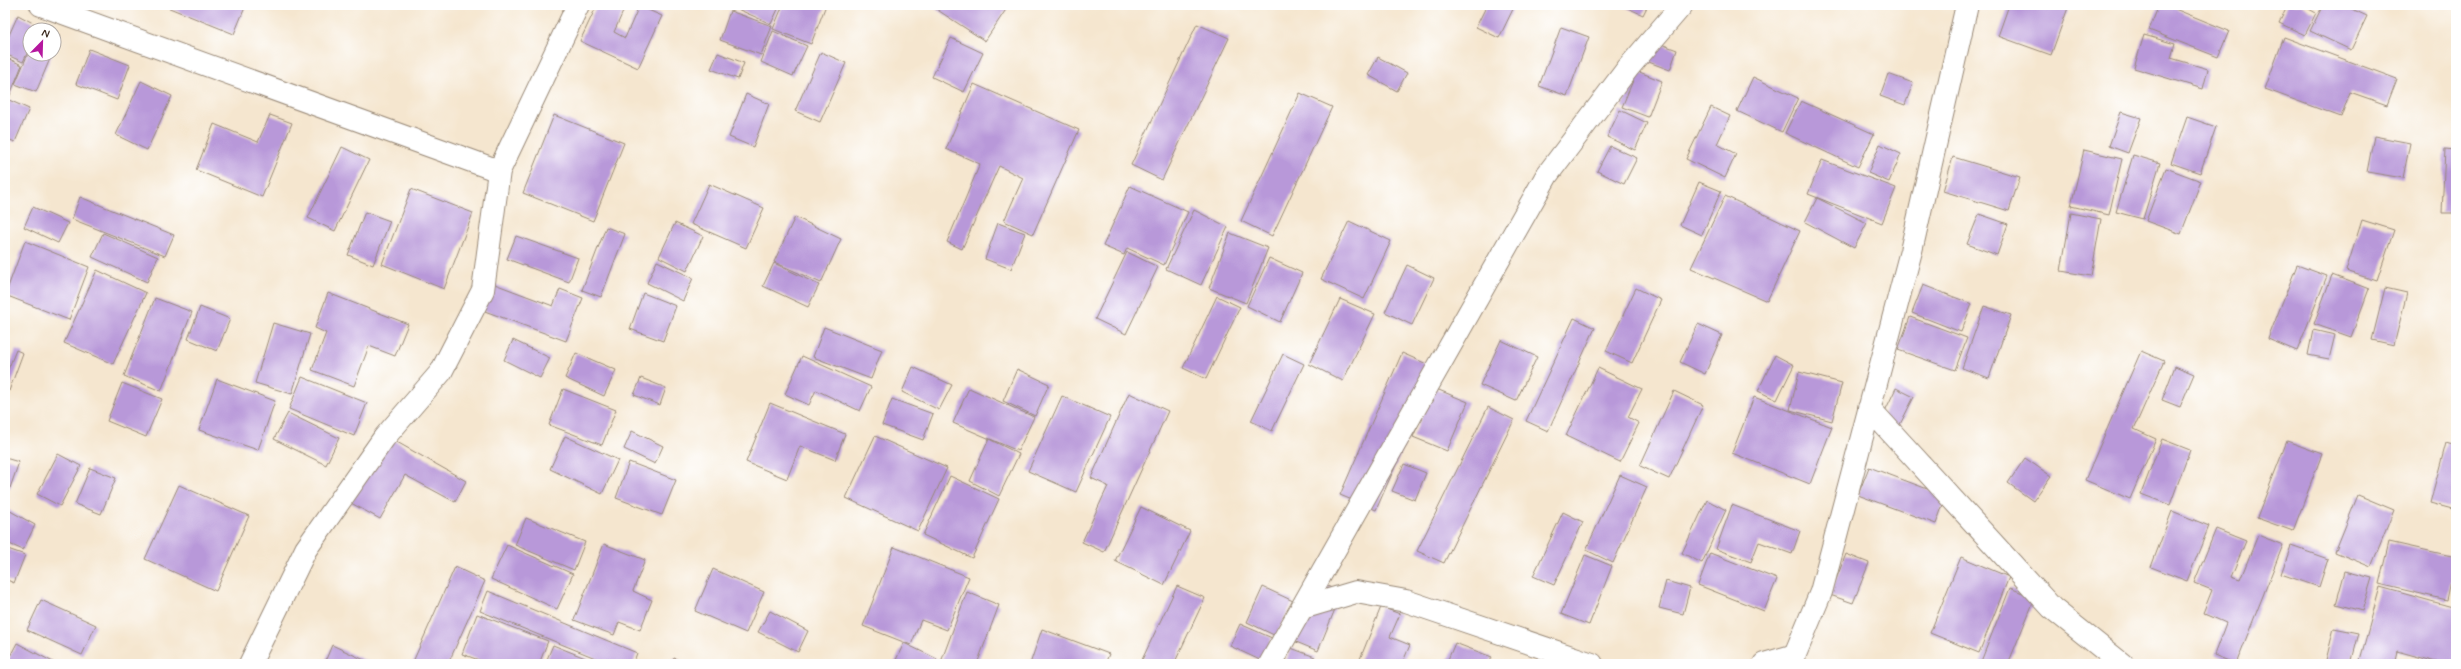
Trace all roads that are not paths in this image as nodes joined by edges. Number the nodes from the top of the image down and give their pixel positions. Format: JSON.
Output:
{"nodes":[{"id":1,"x":41,"y":5,"type":"edge"},
{"id":2,"x":578,"y":5,"type":"edge"},
{"id":3,"x":1682,"y":5,"type":"edge"},
{"id":4,"x":1967,"y":5,"type":"edge"},
{"id":5,"x":499,"y":171,"type":"junction"},
{"id":6,"x":1869,"y":408,"type":"junction"},
{"id":7,"x":1302,"y":608,"type":"junction"},
{"id":8,"x":1793,"y":660,"type":"edge"},
{"id":9,"x":250,"y":664,"type":"edge"},
{"id":10,"x":1270,"y":664,"type":"edge"},
{"id":11,"x":1592,"y":664,"type":"edge"},
{"id":12,"x":1764,"y":664,"type":"edge"},
{"id":13,"x":2122,"y":664,"type":"edge"}],
"edges":[{"from":1,"to":5,"type":"street"},
{"from":2,"to":5,"type":"street"},
{"from":3,"to":7,"type":"street"},
{"from":4,"to":6,"type":"street"},
{"from":5,"to":9,"type":"street"},
{"from":6,"to":8,"type":"street"},
{"from":6,"to":13,"type":"street"},
{"from":7,"to":10,"type":"street"},
{"from":7,"to":11,"type":"street"},
{"from":8,"to":12,"type":"street"}]}
